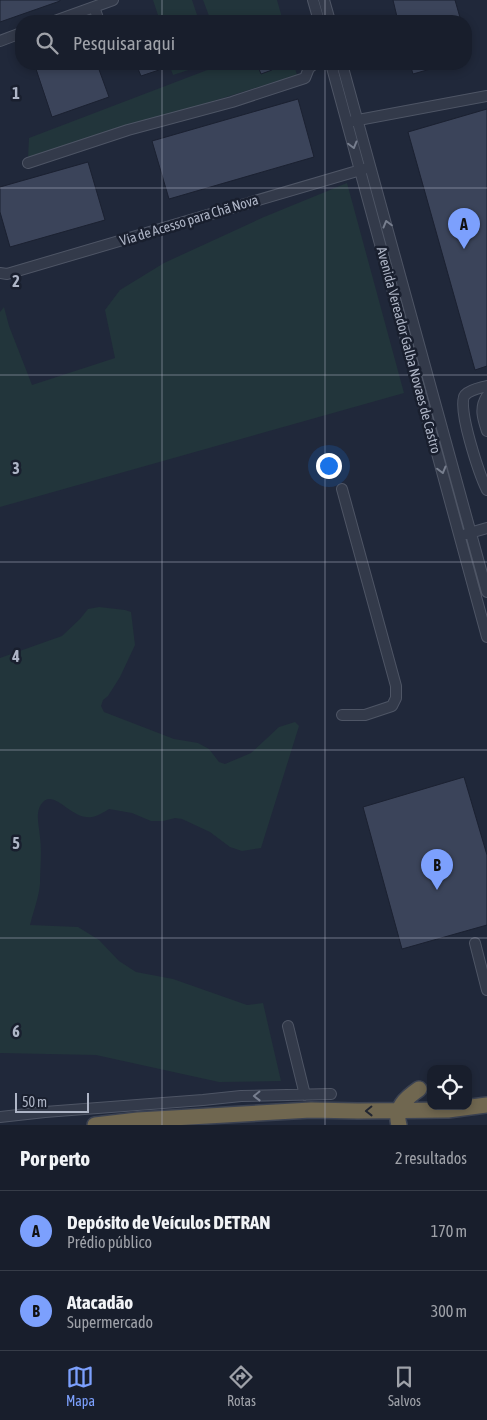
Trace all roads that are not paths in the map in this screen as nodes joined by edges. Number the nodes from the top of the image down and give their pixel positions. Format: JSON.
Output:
{"nodes":[{"id":1,"x":113,"y":0,"type":"edge"},
{"id":2,"x":313,"y":0,"type":"edge"},
{"id":3,"x":324,"y":0,"type":"edge"},
{"id":4,"x":94,"y":7,"type":"junction"},
{"id":5,"x":72,"y":15,"type":"edge"},
{"id":6,"x":97,"y":15,"type":"edge"},
{"id":7,"x":317,"y":15,"type":"edge"},
{"id":8,"x":328,"y":15,"type":"edge"},
{"id":9,"x":15,"y":35,"type":"edge"},
{"id":10,"x":0,"y":41,"type":"edge"},
{"id":11,"x":308,"y":70,"type":"edge"},
{"id":12,"x":333,"y":70,"type":"edge"},
{"id":13,"x":344,"y":70,"type":"edge"},
{"id":14,"x":487,"y":96,"type":"edge"},
{"id":15,"x":358,"y":120,"type":"junction"},
{"id":16,"x":347,"y":122,"type":"junction"},
{"id":17,"x":28,"y":163,"type":"dead end"},
{"id":18,"x":371,"y":167,"type":"junction"},
{"id":19,"x":359,"y":170,"type":"junction"},
{"id":20,"x":3,"y":274,"type":"edge"},
{"id":21,"x":487,"y":386,"type":"edge"},
{"id":22,"x":487,"y":396,"type":"edge"},
{"id":23,"x":487,"y":431,"type":"edge"},
{"id":24,"x":468,"y":435,"type":"junction"},
{"id":25,"x":342,"y":489,"type":"dead end"},
{"id":26,"x":487,"y":490,"type":"edge"},
{"id":27,"x":487,"y":528,"type":"edge"},
{"id":28,"x":471,"y":533,"type":"junction"},
{"id":29,"x":460,"y":536,"type":"junction"},
{"id":30,"x":487,"y":592,"type":"edge"},
{"id":31,"x":487,"y":637,"type":"edge"},
{"id":32,"x":342,"y":715,"type":"dead end"},
{"id":33,"x":475,"y":943,"type":"dead end"},
{"id":34,"x":487,"y":990,"type":"edge"},
{"id":35,"x":288,"y":1026,"type":"dead end"},
{"id":36,"x":419,"y":1089,"type":"dead end"},
{"id":37,"x":330,"y":1094,"type":"dead end"},
{"id":38,"x":305,"y":1095,"type":"junction"},
{"id":39,"x":203,"y":1100,"type":"junction"},
{"id":40,"x":487,"y":1105,"type":"edge"},
{"id":41,"x":225,"y":1116,"type":"junction"},
{"id":42,"x":0,"y":1117,"type":"edge"},
{"id":43,"x":399,"y":1118,"type":"edge"},
{"id":44,"x":95,"y":1125,"type":"edge"}],
"edges":[{"from":1,"to":4,"type":"street"},
{"from":2,"to":7,"type":"street"},
{"from":3,"to":8,"type":"street"},
{"from":4,"to":5,"type":"street"},
{"from":4,"to":6,"type":"street"},
{"from":9,"to":10,"type":"street"},
{"from":11,"to":17,"type":"street"},
{"from":12,"to":16,"type":"street","name":"Avenida Vereador Galba Novaes de Castro"},
{"from":13,"to":15,"type":"street","name":"Avenida Vereador Galba Novaes de Castro"},
{"from":14,"to":15,"type":"street"},
{"from":15,"to":16,"type":"street"},
{"from":15,"to":18,"type":"street","name":"Avenida Vereador Galba Novaes de Castro"},
{"from":16,"to":19,"type":"street","name":"Avenida Vereador Galba Novaes de Castro","one_way":true},
{"from":18,"to":19,"type":"street","name":"Via de Acesso para Chã Nova"},
{"from":28,"to":18,"type":"street","name":"Avenida Vereador Galba Novaes de Castro","one_way":true},
{"from":19,"to":20,"type":"street","name":"Via de Acesso para Chã Nova"},
{"from":19,"to":29,"type":"street","name":"Avenida Vereador Galba Novaes de Castro","one_way":true},
{"from":21,"to":24,"type":"street"},
{"from":22,"to":23,"type":"street"},
{"from":23,"to":24,"type":"street"},
{"from":24,"to":26,"type":"street"},
{"from":25,"to":32,"type":"street"},
{"from":27,"to":28,"type":"street"},
{"from":28,"to":29,"type":"street"},
{"from":28,"to":30,"type":"street","name":"Avenida Vereador Galba Novaes de Castro"},
{"from":29,"to":31,"type":"street","name":"Avenida Vereador Galba Novaes de Castro"},
{"from":33,"to":34,"type":"street"},
{"from":35,"to":38,"type":"street"},
{"from":36,"to":43,"type":"highway"},
{"from":37,"to":38,"type":"street"},
{"from":38,"to":39,"type":"street","one_way":true},
{"from":39,"to":41,"type":"street"},
{"from":39,"to":42,"type":"street"},
{"from":40,"to":43,"type":"highway"},
{"from":43,"to":41,"type":"highway","one_way":true},
{"from":41,"to":44,"type":"highway"}]}
